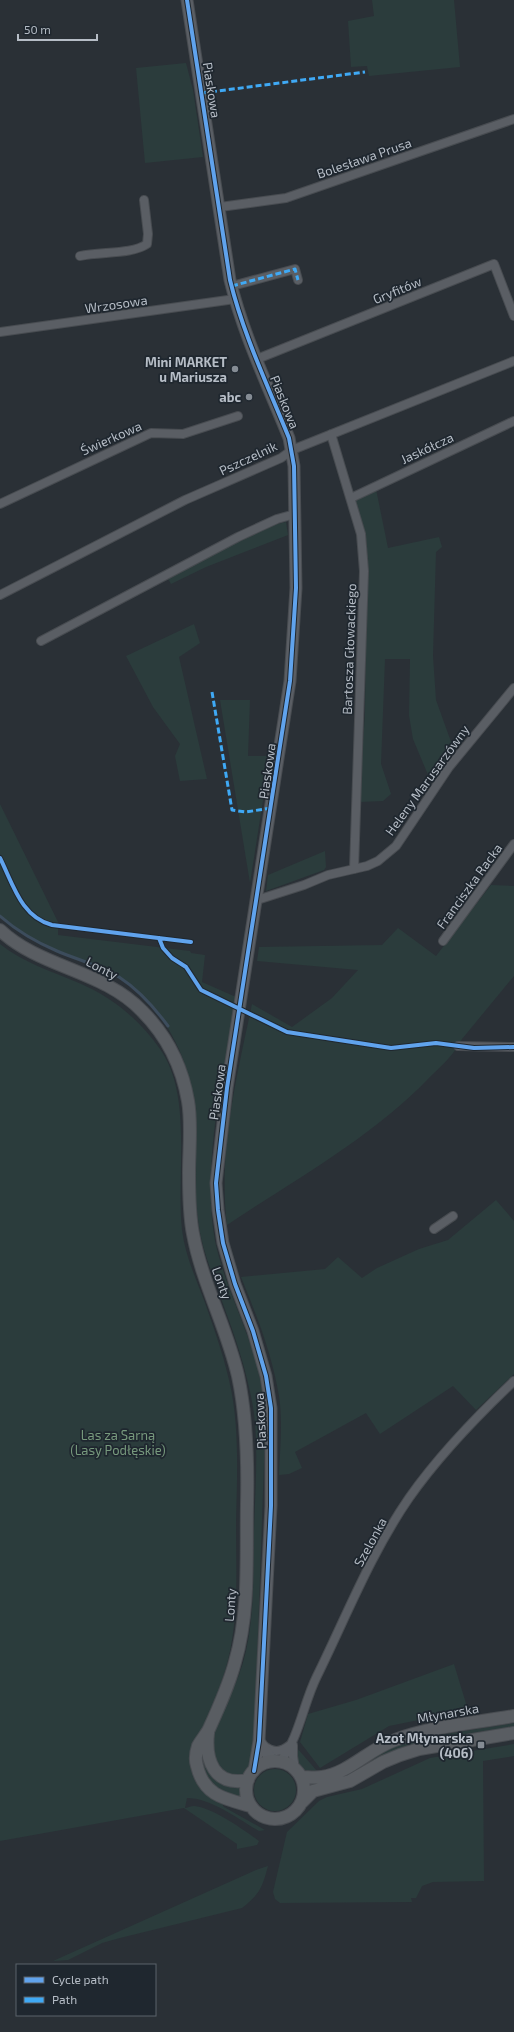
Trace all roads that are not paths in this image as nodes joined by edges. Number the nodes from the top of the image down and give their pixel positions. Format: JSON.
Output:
{"nodes":[{"id":1,"x":187,"y":0,"type":"edge"},
{"id":2,"x":514,"y":119,"type":"edge"},
{"id":3,"x":144,"y":200,"type":"dead end"},
{"id":4,"x":220,"y":207,"type":"junction"},
{"id":5,"x":80,"y":256,"type":"dead end"},
{"id":6,"x":298,"y":280,"type":"dead end"},
{"id":7,"x":232,"y":286,"type":"junction"},
{"id":8,"x":235,"y":299,"type":"junction"},
{"id":9,"x":514,"y":316,"type":"edge"},
{"id":10,"x":0,"y":332,"type":"edge"},
{"id":11,"x":257,"y":359,"type":"junction"},
{"id":12,"x":514,"y":361,"type":"edge"},
{"id":13,"x":238,"y":416,"type":"dead end"},
{"id":14,"x":514,"y":421,"type":"edge"},
{"id":15,"x":331,"y":434,"type":"junction"},
{"id":16,"x":292,"y":450,"type":"junction"},
{"id":17,"x":351,"y":498,"type":"junction"},
{"id":18,"x":0,"y":504,"type":"edge"},
{"id":19,"x":295,"y":514,"type":"junction"},
{"id":20,"x":0,"y":595,"type":"edge"},
{"id":21,"x":41,"y":642,"type":"dead end"},
{"id":22,"x":514,"y":688,"type":"edge"},
{"id":23,"x":514,"y":844,"type":"edge"},
{"id":24,"x":354,"y":869,"type":"junction"},
{"id":25,"x":257,"y":900,"type":"junction"},
{"id":26,"x":0,"y":930,"type":"edge"},
{"id":27,"x":443,"y":942,"type":"dead end"},
{"id":28,"x":458,"y":1046,"type":"dead end"},
{"id":29,"x":514,"y":1047,"type":"edge"},
{"id":30,"x":453,"y":1216,"type":"dead end"},
{"id":31,"x":434,"y":1229,"type":"dead end"},
{"id":32,"x":514,"y":1381,"type":"edge"},
{"id":33,"x":514,"y":1716,"type":"edge"},
{"id":34,"x":208,"y":1732,"type":"junction"},
{"id":35,"x":514,"y":1733,"type":"edge"},
{"id":36,"x":259,"y":1741,"type":"junction"},
{"id":37,"x":294,"y":1742,"type":"junction"},
{"id":38,"x":276,"y":1762,"type":"junction"},
{"id":39,"x":298,"y":1773,"type":"junction"},
{"id":40,"x":251,"y":1775,"type":"junction"},
{"id":41,"x":302,"y":1802,"type":"junction"},
{"id":42,"x":251,"y":1806,"type":"junction"}],
"edges":[{"from":1,"to":4,"type":"street","name":"Piaskowa"},
{"from":2,"to":4,"type":"street","name":"Bolesława Prusa"},
{"from":3,"to":5,"type":"street"},
{"from":4,"to":7,"type":"street","name":"Piaskowa"},
{"from":6,"to":7,"type":"street"},
{"from":7,"to":8,"type":"street","name":"Piaskowa"},
{"from":8,"to":10,"type":"street","name":"Wrzosowa"},
{"from":8,"to":11,"type":"street","name":"Piaskowa"},
{"from":9,"to":11,"type":"street","name":"Gryfitów"},
{"from":11,"to":16,"type":"street","name":"Piaskowa"},
{"from":12,"to":15,"type":"street","name":"Pszczelnik"},
{"from":13,"to":18,"type":"street","name":"Świerkowa"},
{"from":14,"to":17,"type":"street","name":"Jaskółcza"},
{"from":15,"to":16,"type":"street","name":"Pszczelnik"},
{"from":15,"to":17,"type":"street","name":"Bartosza Głowackiego"},
{"from":16,"to":19,"type":"street","name":"Piaskowa"},
{"from":16,"to":20,"type":"street","name":"Pszczelnik"},
{"from":17,"to":24,"type":"street","name":"Bartosza Głowackiego"},
{"from":19,"to":21,"type":"street"},
{"from":19,"to":25,"type":"street","name":"Piaskowa"},
{"from":22,"to":24,"type":"street","name":"Heleny Marusarzówny"},
{"from":23,"to":27,"type":"street","name":"Franciszka Racka"},
{"from":24,"to":25,"type":"street","name":"Heleny Marusarzówny"},
{"from":25,"to":36,"type":"street","name":"Piaskowa"},
{"from":26,"to":34,"type":"main road","name":"Lonty"},
{"from":28,"to":29,"type":"street"},
{"from":30,"to":31,"type":"street"},
{"from":32,"to":37,"type":"street","name":"Szelonka"},
{"from":33,"to":39,"type":"main road","name":"Młynarska"},
{"from":34,"to":40,"type":"main road","name":"Lonty"},
{"from":34,"to":42,"type":"main road","name":"Lonty"},
{"from":35,"to":41,"type":"main road"},
{"from":36,"to":37,"type":"street"},
{"from":36,"to":38,"type":"street"},
{"from":36,"to":40,"type":"street","name":"Piaskowa"},
{"from":37,"to":38,"type":"street"},
{"from":37,"to":39,"type":"street"},
{"from":38,"to":39,"type":"main road"},
{"from":38,"to":40,"type":"main road"},
{"from":39,"to":41,"type":"main road"},
{"from":40,"to":42,"type":"main road"},
{"from":41,"to":42,"type":"main road"}]}
